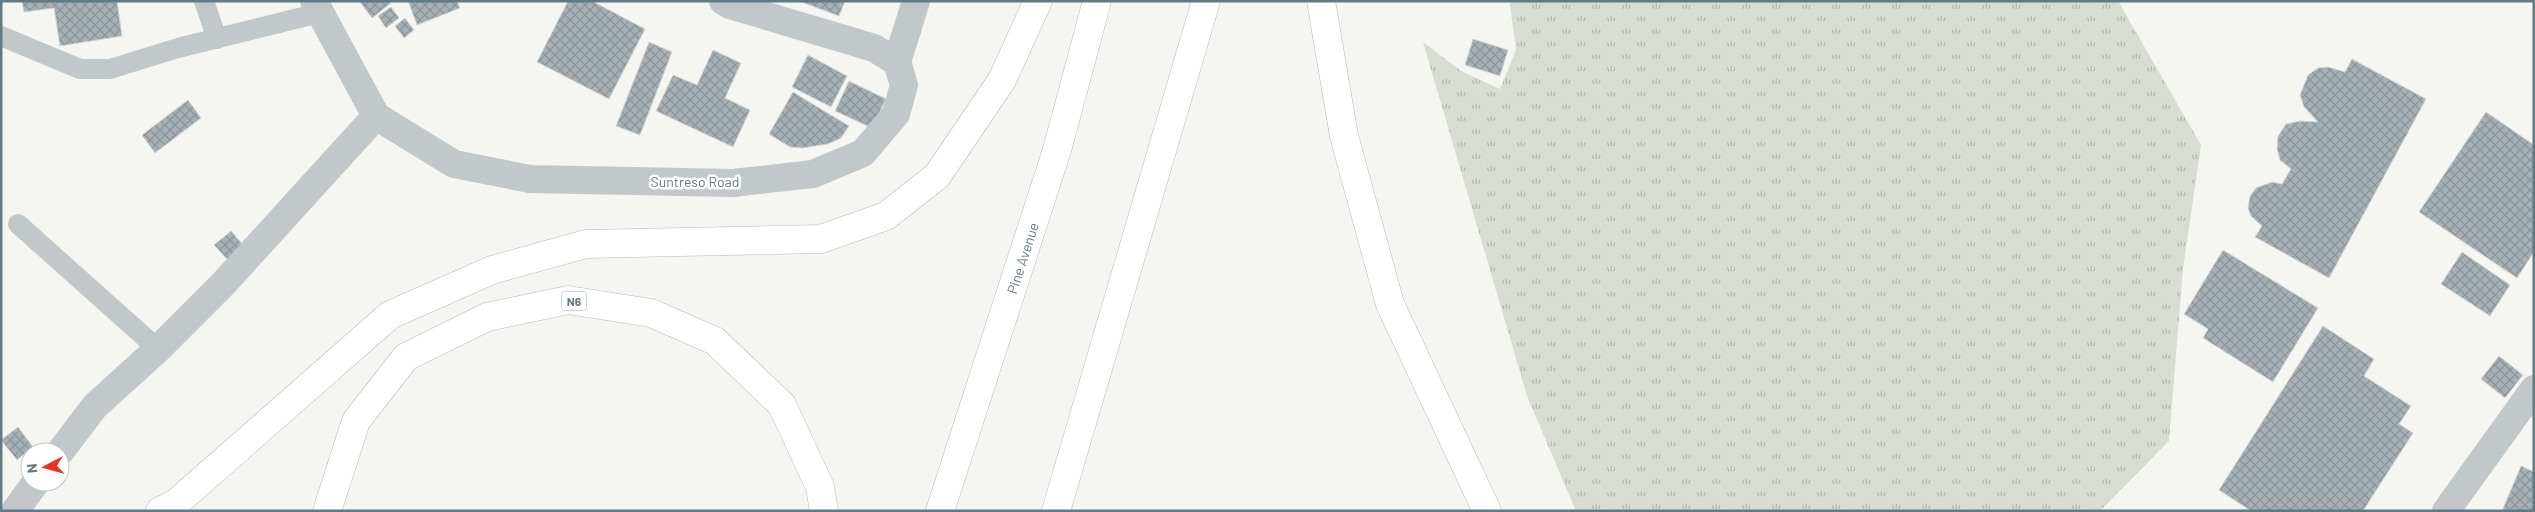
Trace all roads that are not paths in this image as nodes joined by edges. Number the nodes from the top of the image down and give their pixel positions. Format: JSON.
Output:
{"nodes":[{"id":1,"x":204,"y":1,"type":"edge"},
{"id":2,"x":723,"y":1,"type":"edge"},
{"id":3,"x":916,"y":1,"type":"edge"},
{"id":4,"x":1038,"y":1,"type":"edge"},
{"id":5,"x":1097,"y":1,"type":"edge"},
{"id":6,"x":1206,"y":1,"type":"edge"},
{"id":7,"x":1321,"y":1,"type":"edge"},
{"id":8,"x":317,"y":7,"type":"edge"},
{"id":9,"x":1,"y":36,"type":"edge"},
{"id":10,"x":217,"y":39,"type":"junction"},
{"id":11,"x":897,"y":62,"type":"junction"},
{"id":12,"x":376,"y":116,"type":"junction"},
{"id":13,"x":18,"y":224,"type":"dead end"},
{"id":14,"x":158,"y":349,"type":"junction"},
{"id":15,"x":2534,"y":389,"type":"edge"},
{"id":16,"x":68,"y":442,"type":"edge"},
{"id":17,"x":29,"y":492,"type":"edge"},
{"id":18,"x":15,"y":511,"type":"edge"},
{"id":19,"x":160,"y":511,"type":"edge"},
{"id":20,"x":327,"y":511,"type":"edge"},
{"id":21,"x":824,"y":511,"type":"edge"},
{"id":22,"x":940,"y":511,"type":"edge"},
{"id":23,"x":1056,"y":511,"type":"edge"},
{"id":24,"x":1487,"y":511,"type":"edge"},
{"id":25,"x":2446,"y":511,"type":"edge"}],
"edges":[{"from":1,"to":10,"type":"lane"},
{"from":2,"to":11,"type":"street"},
{"from":3,"to":11,"type":"street"},
{"from":4,"to":19,"type":"main road"},
{"from":5,"to":22,"type":"main road","name":"Pine Avenue"},
{"from":6,"to":23,"type":"main road"},
{"from":7,"to":24,"type":"main road"},
{"from":8,"to":10,"type":"lane"},
{"from":8,"to":12,"type":"street","name":"Suntreso Road"},
{"from":9,"to":10,"type":"lane"},
{"from":11,"to":12,"type":"street","name":"Suntreso Road"},
{"from":12,"to":14,"type":"street"},
{"from":13,"to":14,"type":"lane"},
{"from":14,"to":16,"type":"street"},
{"from":15,"to":25,"type":"street"},
{"from":17,"to":18,"type":"street"},
{"from":20,"to":21,"type":"main road","number":"N6"}]}
